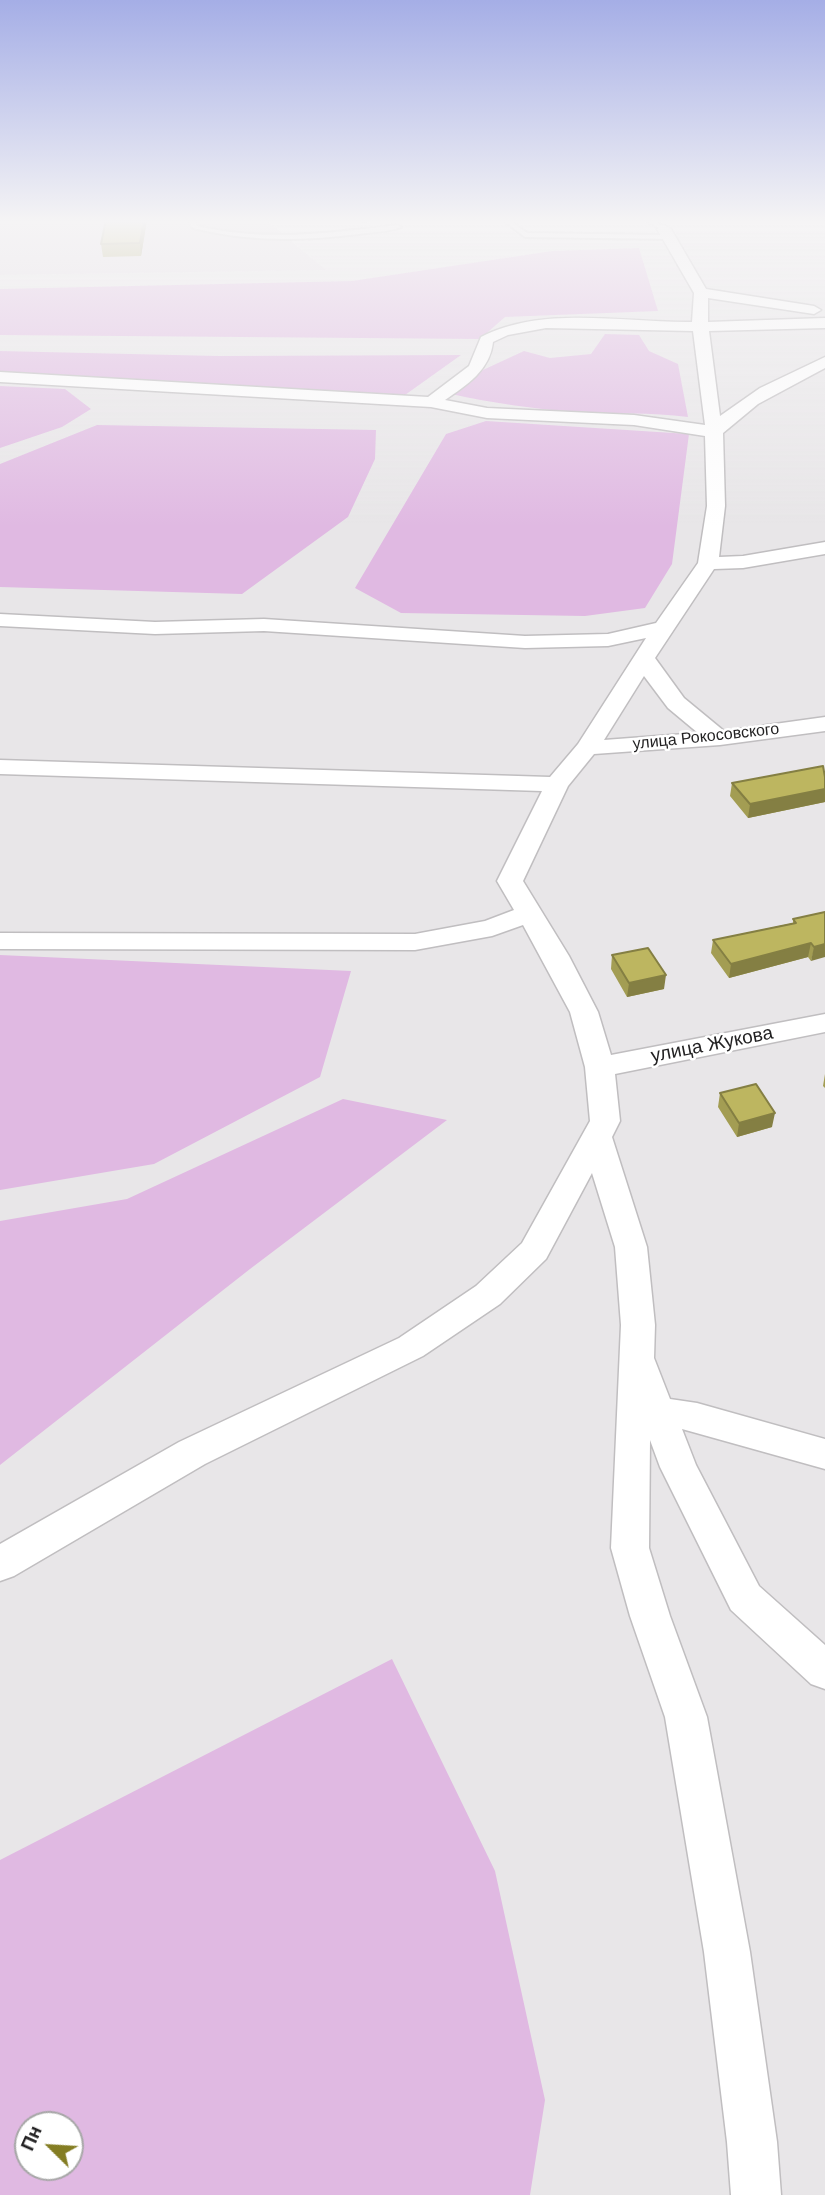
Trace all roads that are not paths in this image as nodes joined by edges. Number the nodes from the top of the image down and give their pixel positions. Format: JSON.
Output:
{"nodes":[{"id":1,"x":825,"y":323,"type":"edge"},
{"id":2,"x":700,"y":324,"type":"junction"},
{"id":3,"x":825,"y":362,"type":"edge"},
{"id":4,"x":0,"y":377,"type":"edge"},
{"id":5,"x":430,"y":402,"type":"junction"},
{"id":6,"x":714,"y":432,"type":"junction"},
{"id":7,"x":825,"y":548,"type":"edge"},
{"id":8,"x":708,"y":563,"type":"junction"},
{"id":9,"x":0,"y":620,"type":"edge"},
{"id":10,"x":663,"y":628,"type":"junction"},
{"id":11,"x":644,"y":657,"type":"junction"},
{"id":12,"x":825,"y":724,"type":"edge"},
{"id":13,"x":720,"y":738,"type":"junction"},
{"id":14,"x":587,"y":748,"type":"junction"},
{"id":15,"x":0,"y":767,"type":"edge"},
{"id":16,"x":557,"y":784,"type":"junction"},
{"id":17,"x":529,"y":913,"type":"junction"},
{"id":18,"x":0,"y":941,"type":"edge"},
{"id":19,"x":825,"y":1023,"type":"edge"},
{"id":20,"x":600,"y":1067,"type":"junction"},
{"id":21,"x":597,"y":1138,"type":"junction"},
{"id":22,"x":636,"y":1357,"type":"junction"},
{"id":23,"x":657,"y":1411,"type":"junction"},
{"id":24,"x":825,"y":1454,"type":"edge"},
{"id":25,"x":0,"y":1564,"type":"edge"},
{"id":26,"x":825,"y":1671,"type":"edge"},
{"id":27,"x":756,"y":2195,"type":"edge"}],
"edges":[{"from":1,"to":2,"type":"street"},
{"from":2,"to":5,"type":"street"},
{"from":2,"to":6,"type":"street"},
{"from":3,"to":6,"type":"street"},
{"from":4,"to":5,"type":"street"},
{"from":5,"to":6,"type":"street"},
{"from":6,"to":8,"type":"street"},
{"from":7,"to":8,"type":"street"},
{"from":8,"to":10,"type":"street"},
{"from":9,"to":10,"type":"street"},
{"from":10,"to":11,"type":"street"},
{"from":11,"to":13,"type":"street"},
{"from":11,"to":14,"type":"street"},
{"from":12,"to":13,"type":"street","name":"улица Рокосовского"},
{"from":13,"to":14,"type":"street","name":"улица Рокосовского"},
{"from":14,"to":16,"type":"street"},
{"from":15,"to":16,"type":"street"},
{"from":16,"to":17,"type":"street"},
{"from":17,"to":18,"type":"street"},
{"from":17,"to":20,"type":"street"},
{"from":19,"to":20,"type":"street","name":"улица Жукова"},
{"from":20,"to":21,"type":"street"},
{"from":21,"to":22,"type":"street"},
{"from":21,"to":25,"type":"street"},
{"from":22,"to":23,"type":"street"},
{"from":22,"to":27,"type":"street"},
{"from":23,"to":24,"type":"street"},
{"from":23,"to":26,"type":"street"}]}
